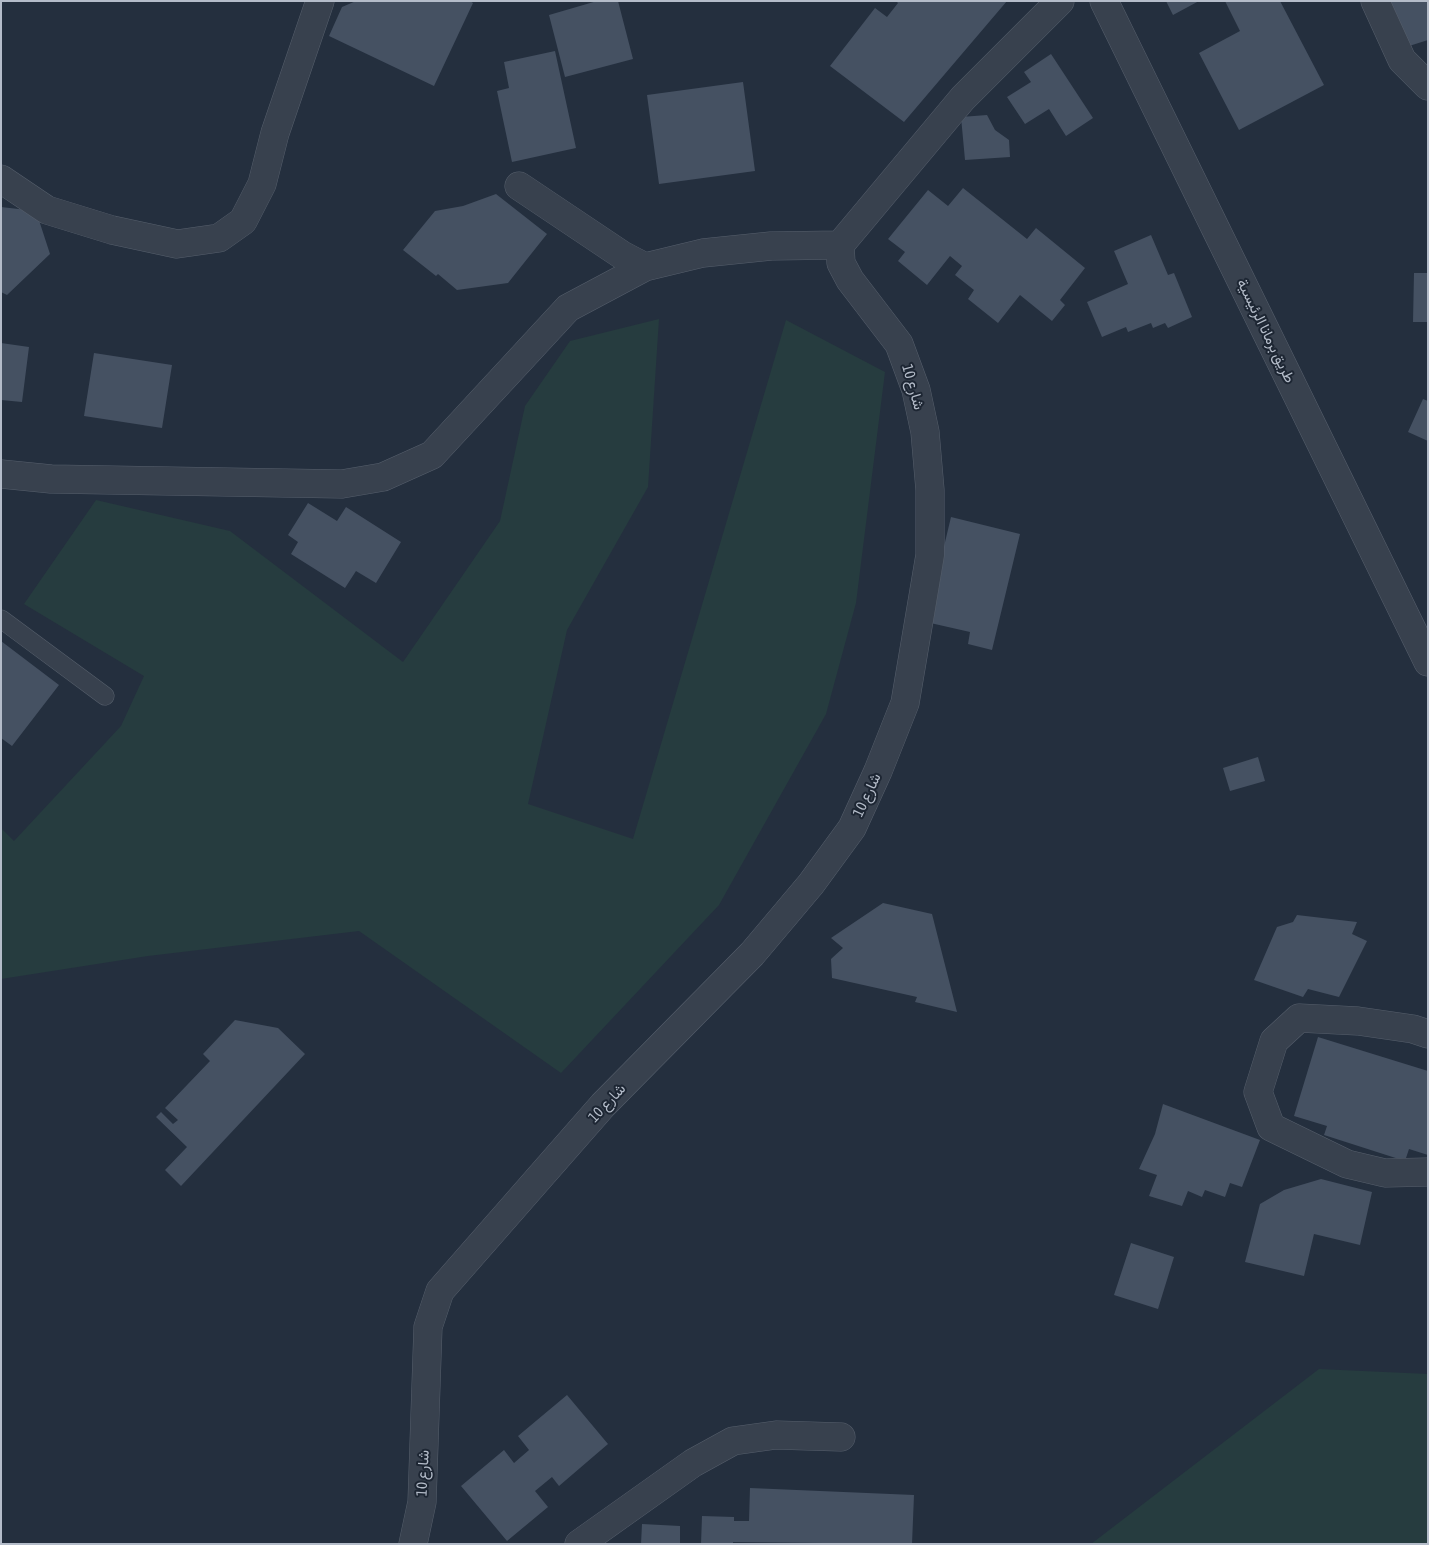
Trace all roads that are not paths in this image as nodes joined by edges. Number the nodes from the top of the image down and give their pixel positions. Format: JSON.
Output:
{"nodes":[{"id":1,"x":320,"y":1,"type":"edge"},
{"id":2,"x":1060,"y":1,"type":"edge"},
{"id":3,"x":1104,"y":1,"type":"edge"},
{"id":4,"x":1375,"y":1,"type":"edge"},
{"id":5,"x":1428,"y":86,"type":"edge"},
{"id":6,"x":1,"y":179,"type":"edge"},
{"id":7,"x":519,"y":186,"type":"dead end"},
{"id":8,"x":840,"y":245,"type":"junction"},
{"id":9,"x":644,"y":267,"type":"junction"},
{"id":10,"x":1,"y":474,"type":"edge"},
{"id":11,"x":1,"y":619,"type":"edge"},
{"id":12,"x":1428,"y":662,"type":"edge"},
{"id":13,"x":105,"y":696,"type":"dead end"},
{"id":14,"x":1428,"y":1034,"type":"edge"},
{"id":15,"x":1428,"y":1172,"type":"edge"},
{"id":16,"x":841,"y":1437,"type":"dead end"},
{"id":17,"x":413,"y":1544,"type":"edge"},
{"id":18,"x":579,"y":1544,"type":"edge"}],
"edges":[{"from":1,"to":6,"type":"street"},
{"from":2,"to":8,"type":"street"},
{"from":3,"to":12,"type":"street","name":"طريق برمانا الرئيسية"},
{"from":4,"to":5,"type":"street"},
{"from":7,"to":9,"type":"street"},
{"from":8,"to":9,"type":"street"},
{"from":8,"to":17,"type":"street","name":"شارع 10"},
{"from":9,"to":10,"type":"street"},
{"from":11,"to":13,"type":"lane"},
{"from":14,"to":15,"type":"street"},
{"from":16,"to":18,"type":"street"}]}
